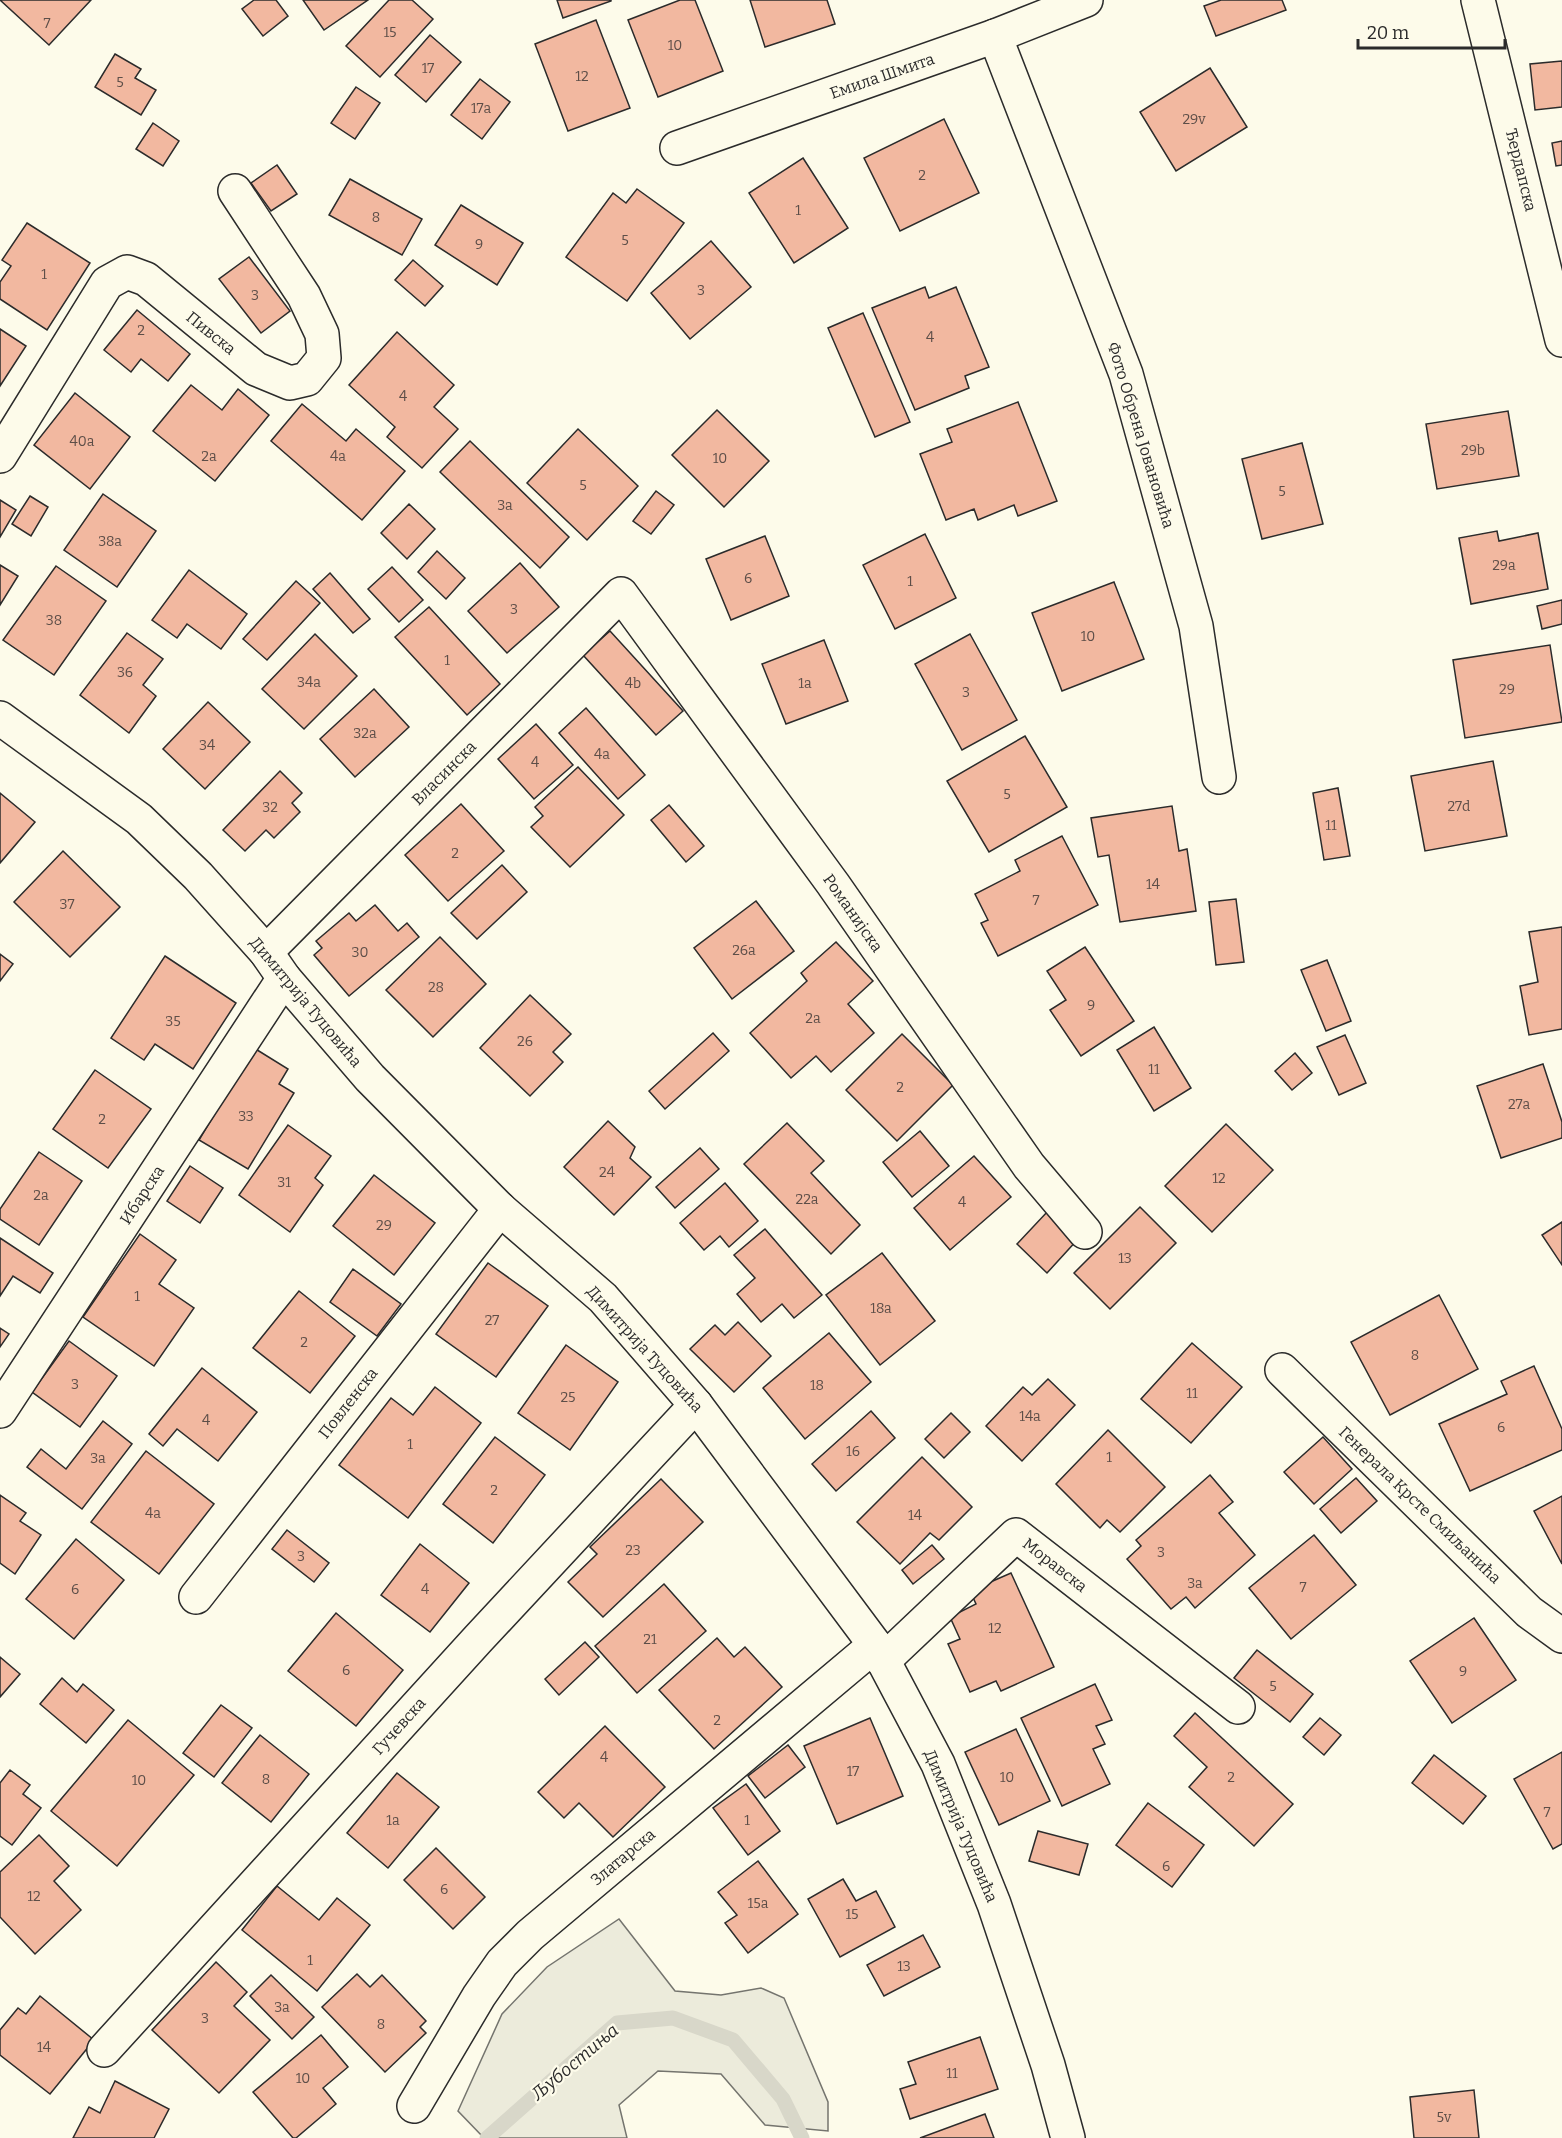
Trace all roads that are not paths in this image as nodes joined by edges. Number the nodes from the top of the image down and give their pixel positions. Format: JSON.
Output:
{"nodes":[{"id":1,"x":1086,"y":0,"type":"edge"},
{"id":2,"x":1478,"y":0,"type":"edge"},
{"id":3,"x":995,"y":36,"type":"junction"},
{"id":4,"x":678,"y":148,"type":"dead end"},
{"id":5,"x":235,"y":191,"type":"dead end"},
{"id":6,"x":1562,"y":340,"type":"edge"},
{"id":7,"x":0,"y":456,"type":"edge"},
{"id":8,"x":621,"y":594,"type":"joint"},
{"id":9,"x":0,"y":718,"type":"edge"},
{"id":10,"x":1219,"y":777,"type":"dead end"},
{"id":11,"x":275,"y":965,"type":"junction"},
{"id":12,"x":500,"y":1209,"type":"junction"},
{"id":13,"x":1085,"y":1232,"type":"dead end"},
{"id":14,"x":1282,"y":1370,"type":"dead end"},
{"id":15,"x":696,"y":1405,"type":"junction"},
{"id":16,"x":0,"y":1411,"type":"edge"},
{"id":17,"x":196,"y":1597,"type":"dead end"},
{"id":18,"x":1562,"y":1636,"type":"edge"},
{"id":19,"x":879,"y":1653,"type":"junction"},
{"id":20,"x":1238,"y":1707,"type":"dead end"},
{"id":21,"x":104,"y":2050,"type":"dead end"},
{"id":22,"x":414,"y":2106,"type":"dead end"},
{"id":23,"x":1068,"y":2138,"type":"edge"}],
"edges":[{"from":1,"to":3,"type":"street","name":"Емила Шмита"},
{"from":2,"to":6,"type":"street","name":"Ђердапска"},
{"from":3,"to":4,"type":"street","name":"Емила Шмита"},
{"from":3,"to":10,"type":"street","name":"Фото Обрена Јовановића"},
{"from":5,"to":7,"type":"street","name":"Пивска"},
{"from":8,"to":11,"type":"street","name":"Власинска"},
{"from":8,"to":13,"type":"street","name":"Романијска"},
{"from":9,"to":11,"type":"street","name":"Димитрија Туцовића"},
{"from":11,"to":12,"type":"street","name":"Димитрија Туцовића"},
{"from":11,"to":16,"type":"street","name":"Ибарска"},
{"from":12,"to":15,"type":"street","name":"Димитрија Туцовића"},
{"from":12,"to":17,"type":"street","name":"Повленска"},
{"from":14,"to":18,"type":"street","name":"Генерала Крсте Смиљанића"},
{"from":15,"to":19,"type":"street","name":"Димитрија Туцовића"},
{"from":15,"to":21,"type":"street","name":"Гучевска"},
{"from":19,"to":20,"type":"street","name":"Моравска"},
{"from":19,"to":22,"type":"street","name":"Златарска"},
{"from":19,"to":23,"type":"street","name":"Димитрија Туцовића"}]}
